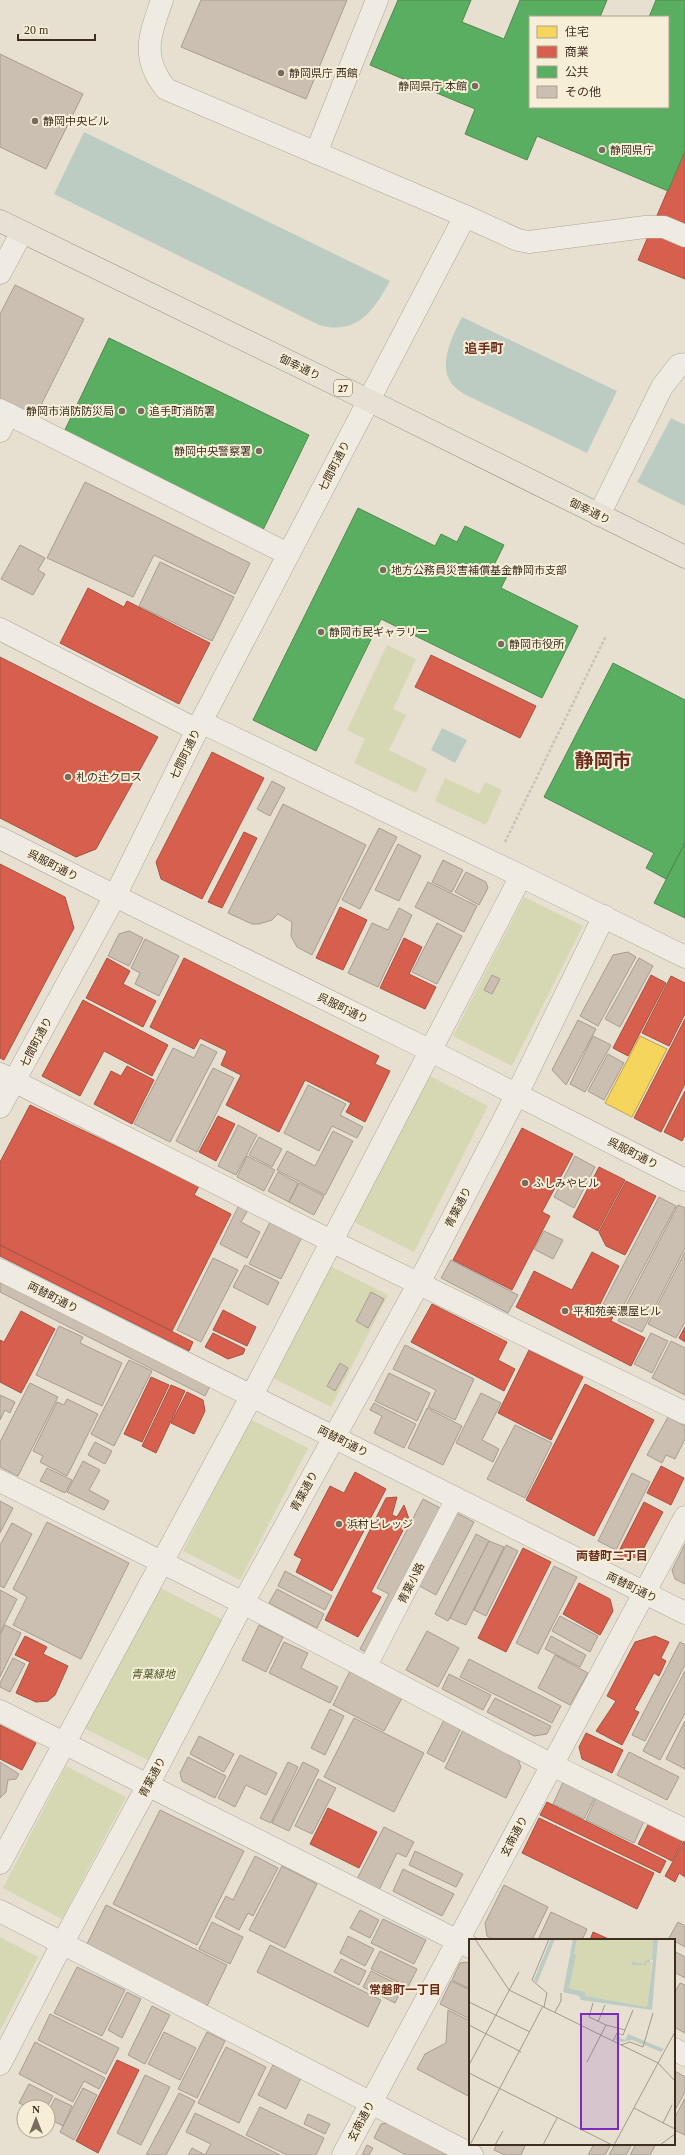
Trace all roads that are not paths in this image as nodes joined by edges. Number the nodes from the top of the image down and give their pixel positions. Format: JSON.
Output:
{"nodes":[{"id":1,"x":162,"y":0,"type":"edge"},
{"id":2,"x":377,"y":0,"type":"edge"},
{"id":3,"x":316,"y":153,"type":"junction"},
{"id":4,"x":465,"y":216,"type":"junction"},
{"id":5,"x":0,"y":221,"type":"edge"},
{"id":6,"x":22,"y":232,"type":"junction"},
{"id":7,"x":685,"y":236,"type":"edge"},
{"id":8,"x":0,"y":273,"type":"edge"},
{"id":9,"x":685,"y":364,"type":"edge"},
{"id":10,"x":368,"y":400,"type":"junction"},
{"id":11,"x":3,"y":418,"type":"edge"},
{"id":12,"x":599,"y":515,"type":"junction"},
{"id":13,"x":288,"y":554,"type":"junction"},
{"id":14,"x":685,"y":557,"type":"edge"},
{"id":15,"x":0,"y":629,"type":"edge"},
{"id":16,"x":199,"y":726,"type":"junction"},
{"id":17,"x":0,"y":838,"type":"edge"},
{"id":18,"x":521,"y":876,"type":"junction"},
{"id":19,"x":115,"y":896,"type":"junction"},
{"id":20,"x":604,"y":916,"type":"junction"},
{"id":21,"x":685,"y":957,"type":"edge"},
{"id":22,"x":429,"y":1050,"type":"junction"},
{"id":23,"x":8,"y":1078,"type":"edge"},
{"id":24,"x":516,"y":1094,"type":"junction"},
{"id":25,"x":0,"y":1107,"type":"edge"},
{"id":26,"x":685,"y":1180,"type":"edge"},
{"id":27,"x":331,"y":1241,"type":"junction"},
{"id":28,"x":0,"y":1270,"type":"edge"},
{"id":29,"x":419,"y":1283,"type":"junction"},
{"id":30,"x":251,"y":1396,"type":"junction"},
{"id":31,"x":685,"y":1413,"type":"edge"},
{"id":32,"x":334,"y":1437,"type":"junction"},
{"id":33,"x":0,"y":1481,"type":"edge"},
{"id":34,"x":455,"y":1498,"type":"junction"},
{"id":35,"x":685,"y":1517,"type":"edge"},
{"id":36,"x":162,"y":1562,"type":"junction"},
{"id":37,"x":645,"y":1593,"type":"junction"},
{"id":38,"x":243,"y":1603,"type":"junction"},
{"id":39,"x":685,"y":1613,"type":"edge"},
{"id":40,"x":367,"y":1668,"type":"junction"},
{"id":41,"x":0,"y":1711,"type":"edge"},
{"id":42,"x":64,"y":1743,"type":"junction"},
{"id":43,"x":552,"y":1765,"type":"junction"},
{"id":44,"x":148,"y":1785,"type":"junction"},
{"id":45,"x":685,"y":1830,"type":"edge"},
{"id":46,"x":0,"y":1862,"type":"edge"},
{"id":47,"x":0,"y":1910,"type":"edge"},
{"id":48,"x":63,"y":1942,"type":"junction"},
{"id":49,"x":464,"y":1944,"type":"edge"},
{"id":50,"x":675,"y":2050,"type":"edge"},
{"id":51,"x":685,"y":2055,"type":"edge"},
{"id":52,"x":0,"y":2064,"type":"edge"},
{"id":53,"x":371,"y":2103,"type":"junction"},
{"id":54,"x":343,"y":2155,"type":"edge"},
{"id":55,"x":472,"y":2155,"type":"edge"}],
"edges":[{"from":1,"to":3,"type":"street"},
{"from":2,"to":3,"type":"street"},
{"from":3,"to":4,"type":"street"},
{"from":4,"to":7,"type":"street"},
{"from":4,"to":10,"type":"street","name":"七間町通り"},
{"from":5,"to":6,"type":"main road","name":"御幸通り","number":"27"},
{"from":6,"to":8,"type":"street"},
{"from":6,"to":10,"type":"main road","name":"御幸通り","number":"27"},
{"from":9,"to":12,"type":"street"},
{"from":10,"to":12,"type":"main road","name":"御幸通り","number":"27"},
{"from":10,"to":13,"type":"street","name":"七間町通り"},
{"from":11,"to":13,"type":"street"},
{"from":12,"to":14,"type":"main road","name":"御幸通り","number":"27"},
{"from":13,"to":16,"type":"street","name":"七間町通り"},
{"from":15,"to":16,"type":"street"},
{"from":16,"to":18,"type":"street"},
{"from":16,"to":19,"type":"street","name":"七間町通り"},
{"from":17,"to":19,"type":"street","name":"呉服町通り"},
{"from":18,"to":20,"type":"street"},
{"from":18,"to":22,"type":"street"},
{"from":19,"to":22,"type":"street","name":"呉服町通り"},
{"from":19,"to":23,"type":"street","name":"七間町通り"},
{"from":20,"to":21,"type":"street"},
{"from":20,"to":24,"type":"street","name":"青葉通り"},
{"from":22,"to":24,"type":"street","name":"呉服町通り"},
{"from":22,"to":27,"type":"street"},
{"from":23,"to":25,"type":"street","name":"七間町通り"},
{"from":23,"to":27,"type":"street"},
{"from":24,"to":26,"type":"street","name":"呉服町通り"},
{"from":24,"to":29,"type":"street","name":"青葉通り"},
{"from":27,"to":29,"type":"street"},
{"from":27,"to":30,"type":"street"},
{"from":28,"to":30,"type":"street","name":"両替町通り"},
{"from":29,"to":31,"type":"street"},
{"from":29,"to":32,"type":"street","name":"青葉通り"},
{"from":30,"to":32,"type":"street","name":"両替町通り"},
{"from":30,"to":36,"type":"street"},
{"from":32,"to":34,"type":"street","name":"両替町通り"},
{"from":32,"to":38,"type":"street","name":"青葉通り"},
{"from":33,"to":36,"type":"street"},
{"from":34,"to":37,"type":"street","name":"両替町通り"},
{"from":34,"to":40,"type":"street","name":"青葉小路"},
{"from":35,"to":37,"type":"street","name":"玄南通り"},
{"from":36,"to":38,"type":"street"},
{"from":36,"to":42,"type":"street"},
{"from":37,"to":39,"type":"street","name":"両替町通り"},
{"from":37,"to":43,"type":"street","name":"玄南通り"},
{"from":38,"to":40,"type":"street"},
{"from":38,"to":44,"type":"street","name":"青葉通り"},
{"from":40,"to":43,"type":"street"},
{"from":41,"to":42,"type":"street"},
{"from":42,"to":44,"type":"street"},
{"from":42,"to":46,"type":"street"},
{"from":43,"to":45,"type":"street"},
{"from":43,"to":49,"type":"street","name":"玄南通り"},
{"from":44,"to":48,"type":"street","name":"青葉通り"},
{"from":44,"to":49,"type":"street"},
{"from":47,"to":48,"type":"street"},
{"from":48,"to":52,"type":"street","name":"青葉通り"},
{"from":48,"to":53,"type":"street"},
{"from":49,"to":53,"type":"street","name":"玄南通り"},
{"from":50,"to":51,"type":"street"},
{"from":53,"to":54,"type":"street","name":"玄南通り"},
{"from":53,"to":55,"type":"street"}]}
